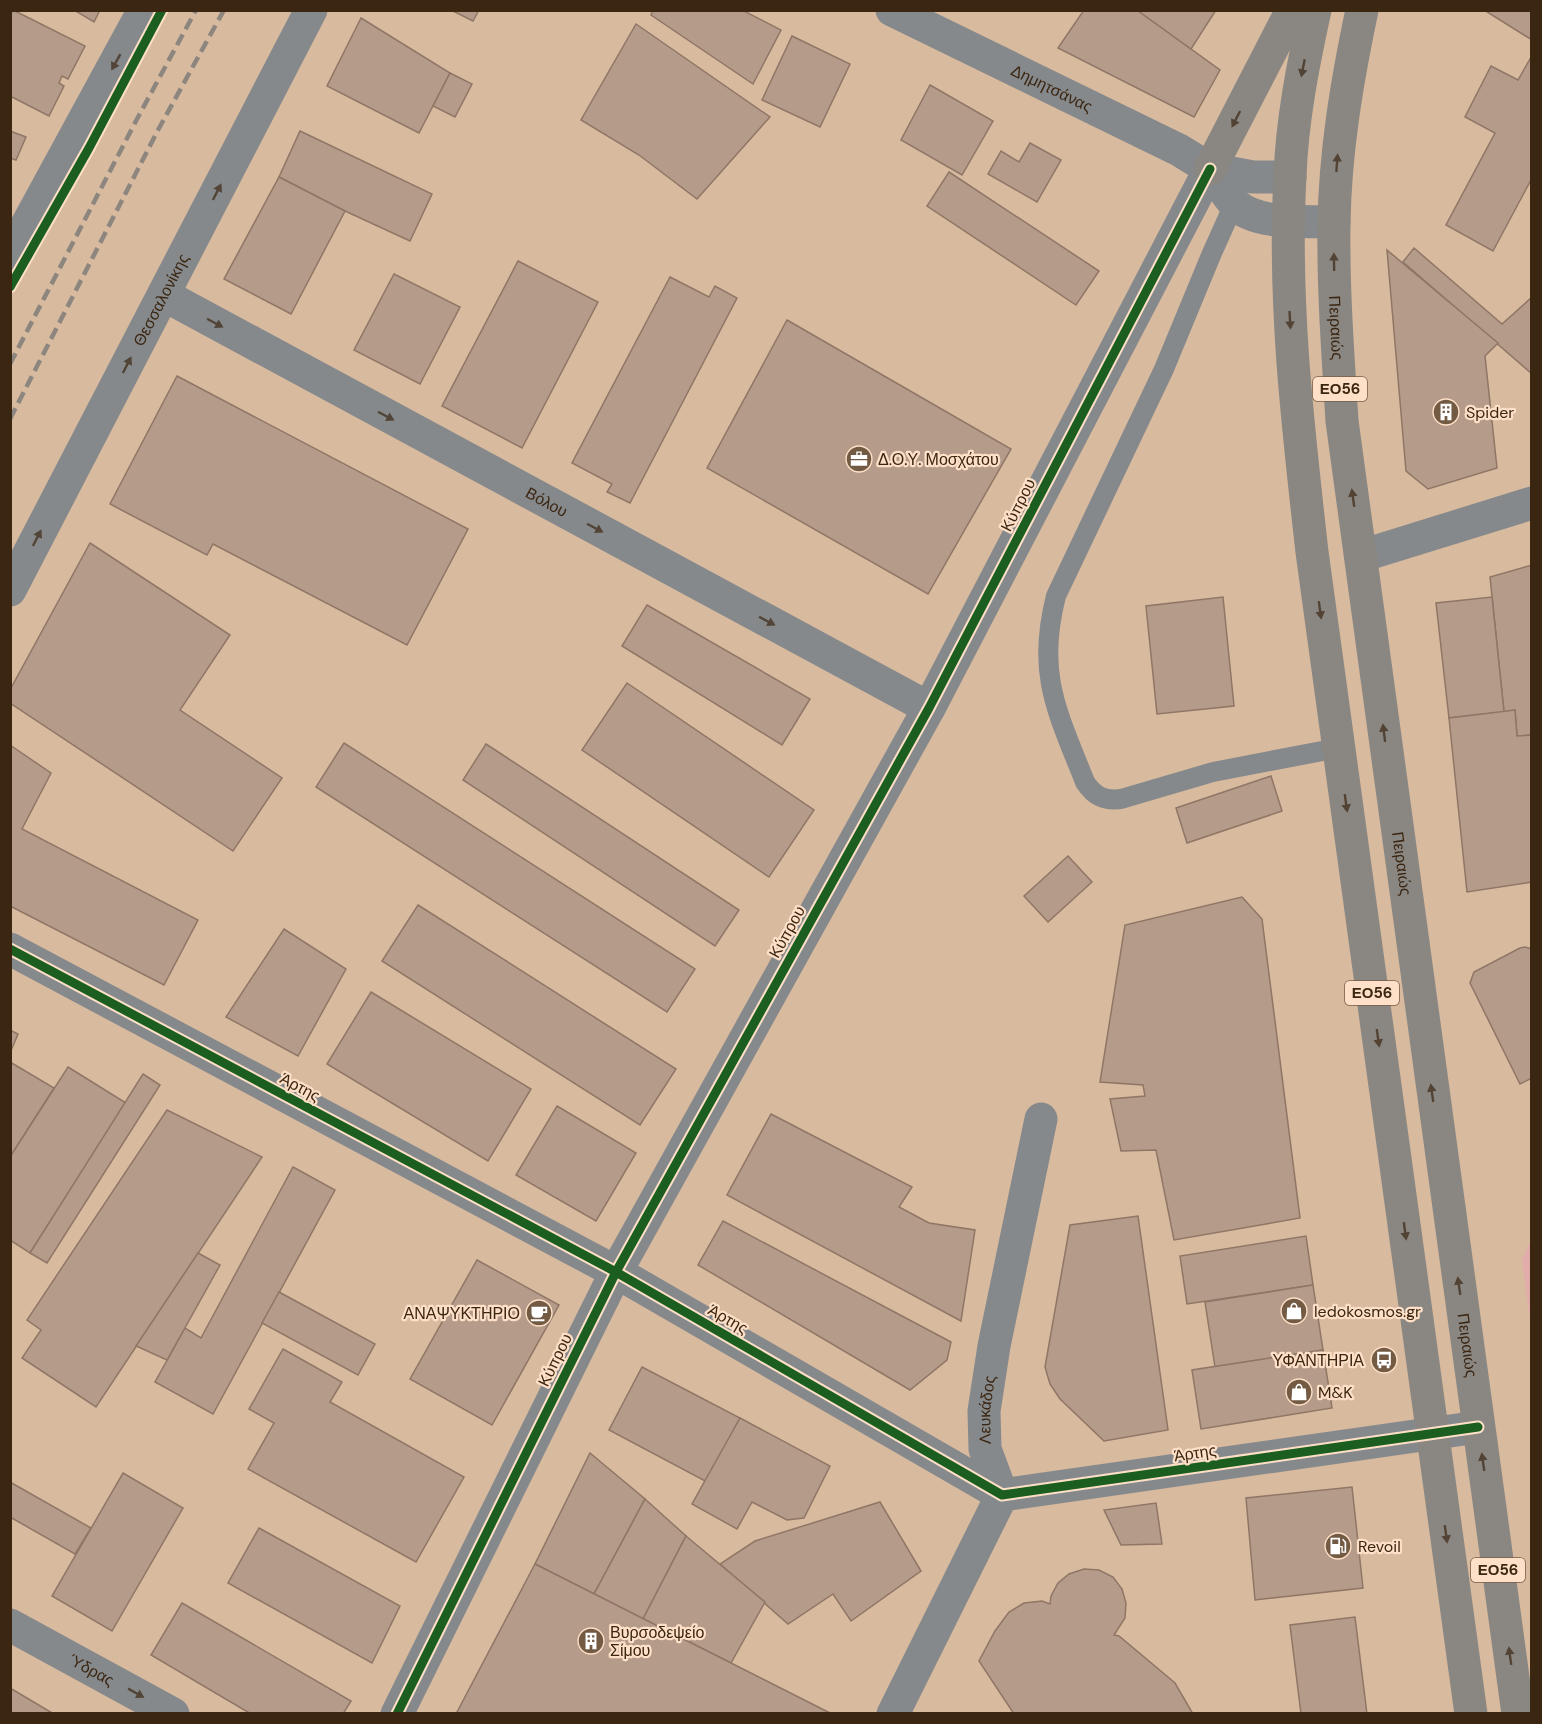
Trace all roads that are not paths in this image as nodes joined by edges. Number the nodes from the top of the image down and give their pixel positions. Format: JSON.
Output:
{"nodes":[{"id":1,"x":144,"y":10,"type":"edge"},
{"id":2,"x":311,"y":10,"type":"edge"},
{"id":3,"x":892,"y":10,"type":"edge"},
{"id":4,"x":1292,"y":10,"type":"edge"},
{"id":5,"x":1315,"y":10,"type":"edge"},
{"id":6,"x":1362,"y":10,"type":"edge"},
{"id":7,"x":1210,"y":169,"type":"junction"},
{"id":8,"x":1290,"y":177,"type":"junction"},
{"id":9,"x":1234,"y":204,"type":"junction"},
{"id":10,"x":1289,"y":220,"type":"junction"},
{"id":11,"x":1334,"y":222,"type":"junction"},
{"id":12,"x":10,"y":256,"type":"edge"},
{"id":13,"x":164,"y":295,"type":"junction"},
{"id":14,"x":1532,"y":503,"type":"edge"},
{"id":15,"x":1361,"y":556,"type":"junction"},
{"id":16,"x":10,"y":590,"type":"edge"},
{"id":17,"x":929,"y":708,"type":"junction"},
{"id":18,"x":1338,"y":748,"type":"junction"},
{"id":19,"x":10,"y":949,"type":"edge"},
{"id":20,"x":1041,"y":1119,"type":"dead end"},
{"id":21,"x":616,"y":1272,"type":"junction"},
{"id":22,"x":1478,"y":1427,"type":"junction"},
{"id":23,"x":1433,"y":1434,"type":"junction"},
{"id":24,"x":1002,"y":1495,"type":"junction"},
{"id":25,"x":10,"y":1625,"type":"edge"},
{"id":26,"x":173,"y":1713,"type":"edge"},
{"id":27,"x":397,"y":1713,"type":"edge"},
{"id":28,"x":893,"y":1713,"type":"edge"},
{"id":29,"x":1471,"y":1713,"type":"edge"},
{"id":30,"x":1518,"y":1713,"type":"edge"}],
"edges":[{"from":1,"to":12,"type":"street","one_way":true},
{"from":13,"to":2,"type":"street","name":"Θεσσαλονίκης","one_way":true},
{"from":3,"to":7,"type":"street","name":"Δημητσάνας"},
{"from":4,"to":7,"type":"main road","one_way":true},
{"from":5,"to":8,"type":"main road","number":"ΕΟ56","one_way":true},
{"from":11,"to":6,"type":"main road","name":"Πειραιώς","number":"ΕΟ56","one_way":true},
{"from":7,"to":8,"type":"street","name":"Δημητσάνας"},
{"from":7,"to":9,"type":"street","name":"Δημητσάνας"},
{"from":7,"to":17,"type":"street","name":"Κύπρου"},
{"from":8,"to":10,"type":"main road","number":"ΕΟ56"},
{"from":9,"to":10,"type":"street","name":"Δημητσάνας"},
{"from":9,"to":18,"type":"lane"},
{"from":10,"to":11,"type":"street","name":"Δημητσάνας"},
{"from":10,"to":18,"type":"main road","number":"ΕΟ56","one_way":true},
{"from":15,"to":11,"type":"main road","name":"Πειραιώς","number":"ΕΟ56","one_way":true},
{"from":16,"to":13,"type":"street","name":"Θεσσαλονίκης","one_way":true},
{"from":13,"to":17,"type":"street","name":"Βόλου","one_way":true},
{"from":14,"to":15,"type":"street"},
{"from":22,"to":15,"type":"main road","name":"Πειραιώς","number":"ΕΟ56","one_way":true},
{"from":17,"to":21,"type":"street","name":"Κύπρου"},
{"from":18,"to":23,"type":"main road","number":"ΕΟ56","one_way":true},
{"from":19,"to":21,"type":"street","name":"Άρτης"},
{"from":20,"to":24,"type":"street","name":"Λευκάδος"},
{"from":21,"to":24,"type":"street","name":"Άρτης"},
{"from":21,"to":27,"type":"street","name":"Κύπρου"},
{"from":22,"to":23,"type":"street","name":"Άρτης"},
{"from":30,"to":22,"type":"main road","name":"Πειραιώς","number":"ΕΟ56","one_way":true},
{"from":23,"to":24,"type":"street","name":"Άρτης"},
{"from":23,"to":29,"type":"main road","number":"ΕΟ56","one_way":true},
{"from":24,"to":28,"type":"street"},
{"from":25,"to":26,"type":"street","name":"Ύδρας","one_way":true}]}
